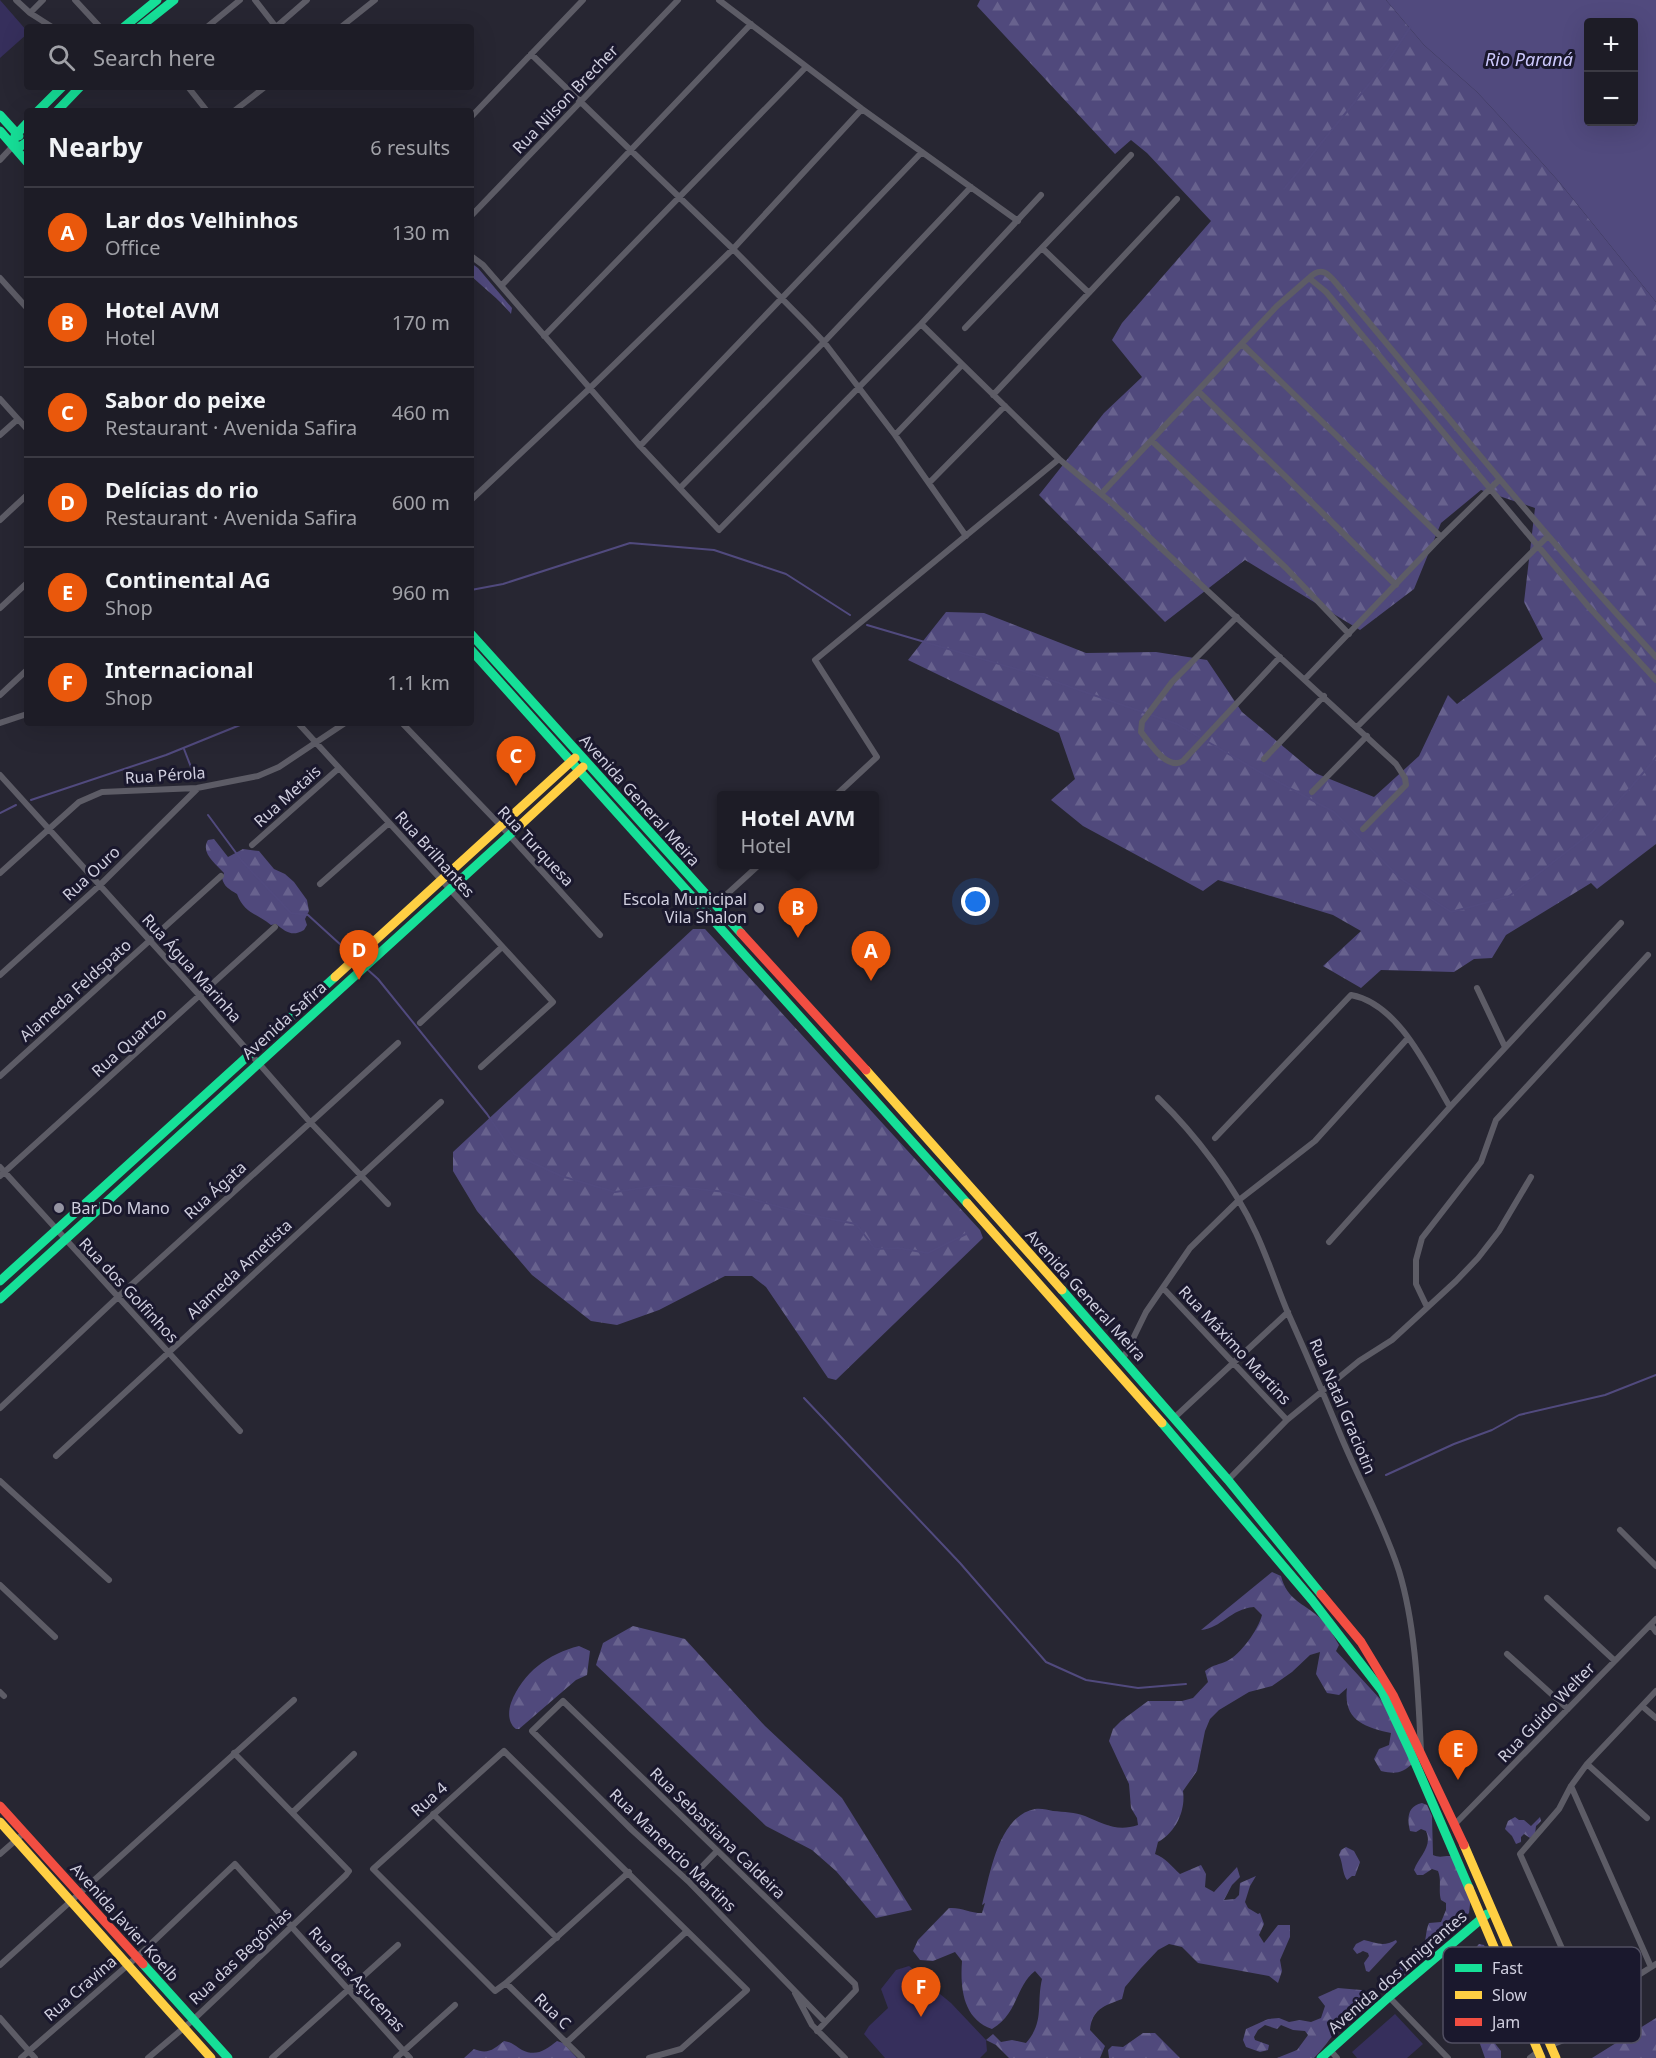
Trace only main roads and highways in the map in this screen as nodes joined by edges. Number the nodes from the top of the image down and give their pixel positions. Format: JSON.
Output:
{"nodes":[{"id":1,"x":157,"y":0,"type":"edge"},
{"id":2,"x":174,"y":0,"type":"edge"},
{"id":3,"x":128,"y":24,"type":"edge"},
{"id":4,"x":144,"y":24,"type":"edge"},
{"id":5,"x":59,"y":90,"type":"edge"},
{"id":6,"x":77,"y":90,"type":"edge"},
{"id":7,"x":41,"y":108,"type":"edge"},
{"id":8,"x":60,"y":108,"type":"edge"},
{"id":9,"x":0,"y":116,"type":"edge"},
{"id":10,"x":24,"y":126,"type":"edge"},
{"id":11,"x":0,"y":131,"type":"edge"},
{"id":12,"x":17,"y":134,"type":"junction"},
{"id":13,"x":24,"y":140,"type":"edge"},
{"id":14,"x":24,"y":144,"type":"edge"},
{"id":15,"x":13,"y":146,"type":"junction"},
{"id":16,"x":24,"y":159,"type":"edge"},
{"id":17,"x":474,"y":638,"type":"edge"},
{"id":18,"x":474,"y":653,"type":"edge"},
{"id":19,"x":575,"y":757,"type":"junction"},
{"id":20,"x":588,"y":763,"type":"junction"},
{"id":21,"x":580,"y":770,"type":"junction"},
{"id":22,"x":715,"y":905,"type":"junction"},
{"id":23,"x":706,"y":914,"type":"junction"},
{"id":24,"x":0,"y":1281,"type":"edge"},
{"id":25,"x":0,"y":1299,"type":"edge"},
{"id":26,"x":1123,"y":1359,"type":"junction"},
{"id":27,"x":1114,"y":1367,"type":"junction"},
{"id":28,"x":1228,"y":1480,"type":"junction"},
{"id":29,"x":1217,"y":1489,"type":"junction"},
{"id":30,"x":0,"y":1806,"type":"edge"},
{"id":31,"x":0,"y":1822,"type":"edge"},
{"id":32,"x":1455,"y":1824,"type":"junction"},
{"id":33,"x":1444,"y":1829,"type":"junction"},
{"id":34,"x":1493,"y":1909,"type":"junction"},
{"id":35,"x":1483,"y":1918,"type":"junction"},
{"id":36,"x":1448,"y":1947,"type":"edge"},
{"id":37,"x":1494,"y":1947,"type":"edge"},
{"id":38,"x":1509,"y":1947,"type":"edge"},
{"id":39,"x":1443,"y":1952,"type":"edge"},
{"id":40,"x":1551,"y":2045,"type":"joint"},
{"id":41,"x":1333,"y":2054,"type":"edge"},
{"id":42,"x":1537,"y":2056,"type":"edge"},
{"id":43,"x":211,"y":2058,"type":"edge"},
{"id":44,"x":228,"y":2058,"type":"edge"},
{"id":45,"x":1321,"y":2058,"type":"edge"},
{"id":46,"x":1556,"y":2058,"type":"edge"}],
"edges":[{"from":1,"to":3,"type":"main road"},
{"from":2,"to":4,"type":"main road"},
{"from":5,"to":7,"type":"main road"},
{"from":6,"to":8,"type":"main road"},
{"from":9,"to":12,"type":"main road"},
{"from":10,"to":12,"type":"main road"},
{"from":11,"to":15,"type":"main road"},
{"from":12,"to":13,"type":"main road"},
{"from":12,"to":15,"type":"main road"},
{"from":14,"to":15,"type":"main road"},
{"from":15,"to":16,"type":"main road"},
{"from":17,"to":19,"type":"main road","name":"Avenida General Meira"},
{"from":18,"to":19,"type":"main road","name":"Avenida General Meira"},
{"from":19,"to":20,"type":"main road","name":"Avenida General Meira"},
{"from":19,"to":21,"type":"main road","name":"Avenida General Meira"},
{"from":19,"to":24,"type":"main road","name":"Avenida Safira"},
{"from":20,"to":21,"type":"main road","name":"Avenida Safira"},
{"from":20,"to":22,"type":"main road","name":"Avenida General Meira"},
{"from":21,"to":23,"type":"main road","name":"Avenida General Meira"},
{"from":21,"to":25,"type":"main road","name":"Avenida Safira"},
{"from":22,"to":23,"type":"main road"},
{"from":22,"to":26,"type":"main road","name":"Avenida General Meira"},
{"from":23,"to":27,"type":"main road","name":"Avenida General Meira"},
{"from":26,"to":27,"type":"main road"},
{"from":26,"to":28,"type":"main road","name":"Avenida General Meira"},
{"from":27,"to":29,"type":"main road","name":"Avenida General Meira"},
{"from":28,"to":29,"type":"main road"},
{"from":28,"to":32,"type":"main road","name":"Avenida General Meira"},
{"from":29,"to":33,"type":"main road","name":"Avenida General Meira"},
{"from":30,"to":44,"type":"main road","name":"Avenida Javier Koelb"},
{"from":31,"to":43,"type":"main road","name":"Avenida Javier Koelb"},
{"from":32,"to":33,"type":"main road"},
{"from":32,"to":34,"type":"main road","name":"Avenida General Meira"},
{"from":33,"to":35,"type":"main road","name":"Avenida General Meira"},
{"from":34,"to":35,"type":"main road","name":"Avenida dos Imigrantes"},
{"from":34,"to":38,"type":"main road","name":"Avenida General Meira"},
{"from":35,"to":36,"type":"main road","name":"Avenida dos Imigrantes"},
{"from":35,"to":37,"type":"main road","name":"Avenida General Meira"},
{"from":39,"to":41,"type":"main road","name":"Avenida dos Imigrantes"},
{"from":40,"to":42,"type":"main road"},
{"from":40,"to":46,"type":"main road","name":"Avenida General Meira"},
{"from":41,"to":45,"type":"main road","name":"Avenida dos Imigrantes"}]}
